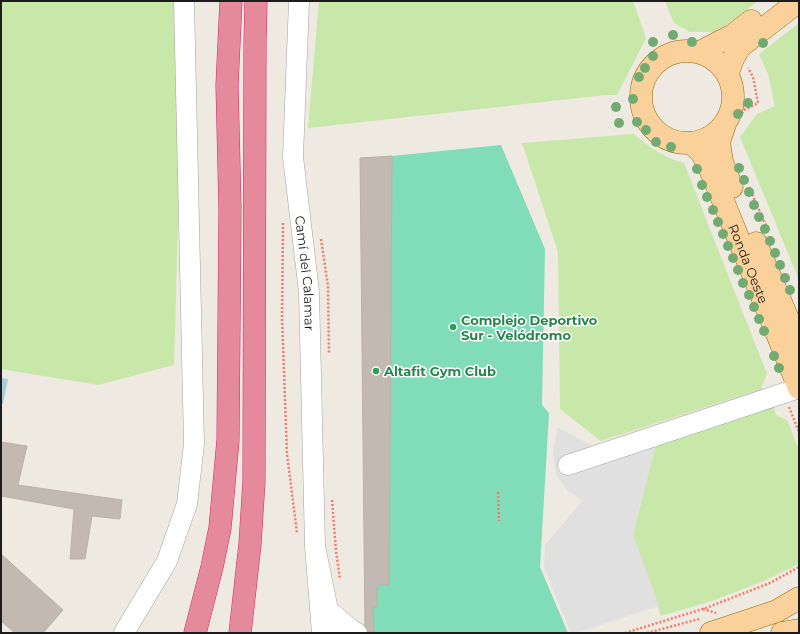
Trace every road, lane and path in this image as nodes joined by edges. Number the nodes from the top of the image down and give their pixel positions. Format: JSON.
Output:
{"nodes":[{"id":1,"x":184,"y":1,"type":"edge"},
{"id":2,"x":231,"y":1,"type":"edge"},
{"id":3,"x":256,"y":1,"type":"edge"},
{"id":4,"x":299,"y":1,"type":"edge"},
{"id":5,"x":777,"y":1,"type":"edge"},
{"id":6,"x":799,"y":1,"type":"edge"},
{"id":7,"x":737,"y":51,"type":"junction"},
{"id":8,"x":700,"y":52,"type":"junction"},
{"id":9,"x":728,"y":73,"type":"junction"},
{"id":10,"x":731,"y":124,"type":"junction"},
{"id":11,"x":691,"y":143,"type":"junction"},
{"id":12,"x":749,"y":185,"type":"dead end"},
{"id":13,"x":283,"y":218,"type":"dead end"},
{"id":14,"x":770,"y":234,"type":"dead end"},
{"id":15,"x":799,"y":345,"type":"edge"},
{"id":16,"x":799,"y":388,"type":"edge"},
{"id":17,"x":568,"y":464,"type":"dead end"},
{"id":18,"x":498,"y":492,"type":"dead end"},
{"id":19,"x":499,"y":521,"type":"dead end"},
{"id":20,"x":306,"y":544,"type":"junction"},
{"id":21,"x":799,"y":567,"type":"edge"},
{"id":22,"x":799,"y":598,"type":"edge"},
{"id":23,"x":328,"y":610,"type":"junction"},
{"id":24,"x":799,"y":630,"type":"edge"},
{"id":25,"x":124,"y":633,"type":"edge"},
{"id":26,"x":195,"y":633,"type":"edge"},
{"id":27,"x":240,"y":633,"type":"edge"},
{"id":28,"x":322,"y":633,"type":"edge"},
{"id":29,"x":334,"y":633,"type":"edge"},
{"id":30,"x":357,"y":633,"type":"edge"},
{"id":31,"x":625,"y":633,"type":"edge"},
{"id":32,"x":711,"y":633,"type":"edge"},
{"id":33,"x":782,"y":633,"type":"edge"}],
"edges":[{"from":1,"to":25,"type":"street"},
{"from":2,"to":26,"type":"highway"},
{"from":3,"to":27,"type":"highway"},
{"from":4,"to":20,"type":"street","name":"Camí del Calamar"},
{"from":5,"to":8,"type":"main road","name":"Ronda Oeste"},
{"from":6,"to":7,"type":"main road"},
{"from":7,"to":9,"type":"main road"},
{"from":7,"to":10,"type":"path"},
{"from":8,"to":9,"type":"main road"},
{"from":8,"to":11,"type":"main road","name":"Ronda Oeste"},
{"from":9,"to":10,"type":"main road","name":"Ronda Oeste"},
{"from":10,"to":11,"type":"main road","name":"Ronda Oeste"},
{"from":10,"to":15,"type":"main road","name":"Ronda Oeste"},
{"from":11,"to":16,"type":"main road","name":"Ronda Oeste"},
{"from":12,"to":14,"type":"path"},
{"from":13,"to":20,"type":"path"},
{"from":16,"to":17,"type":"street"},
{"from":18,"to":19,"type":"path"},
{"from":20,"to":23,"type":"street"},
{"from":20,"to":28,"type":"street"},
{"from":21,"to":31,"type":"path"},
{"from":22,"to":32,"type":"main road"},
{"from":23,"to":29,"type":"street"},
{"from":23,"to":30,"type":"street"},
{"from":24,"to":33,"type":"main road"}]}
